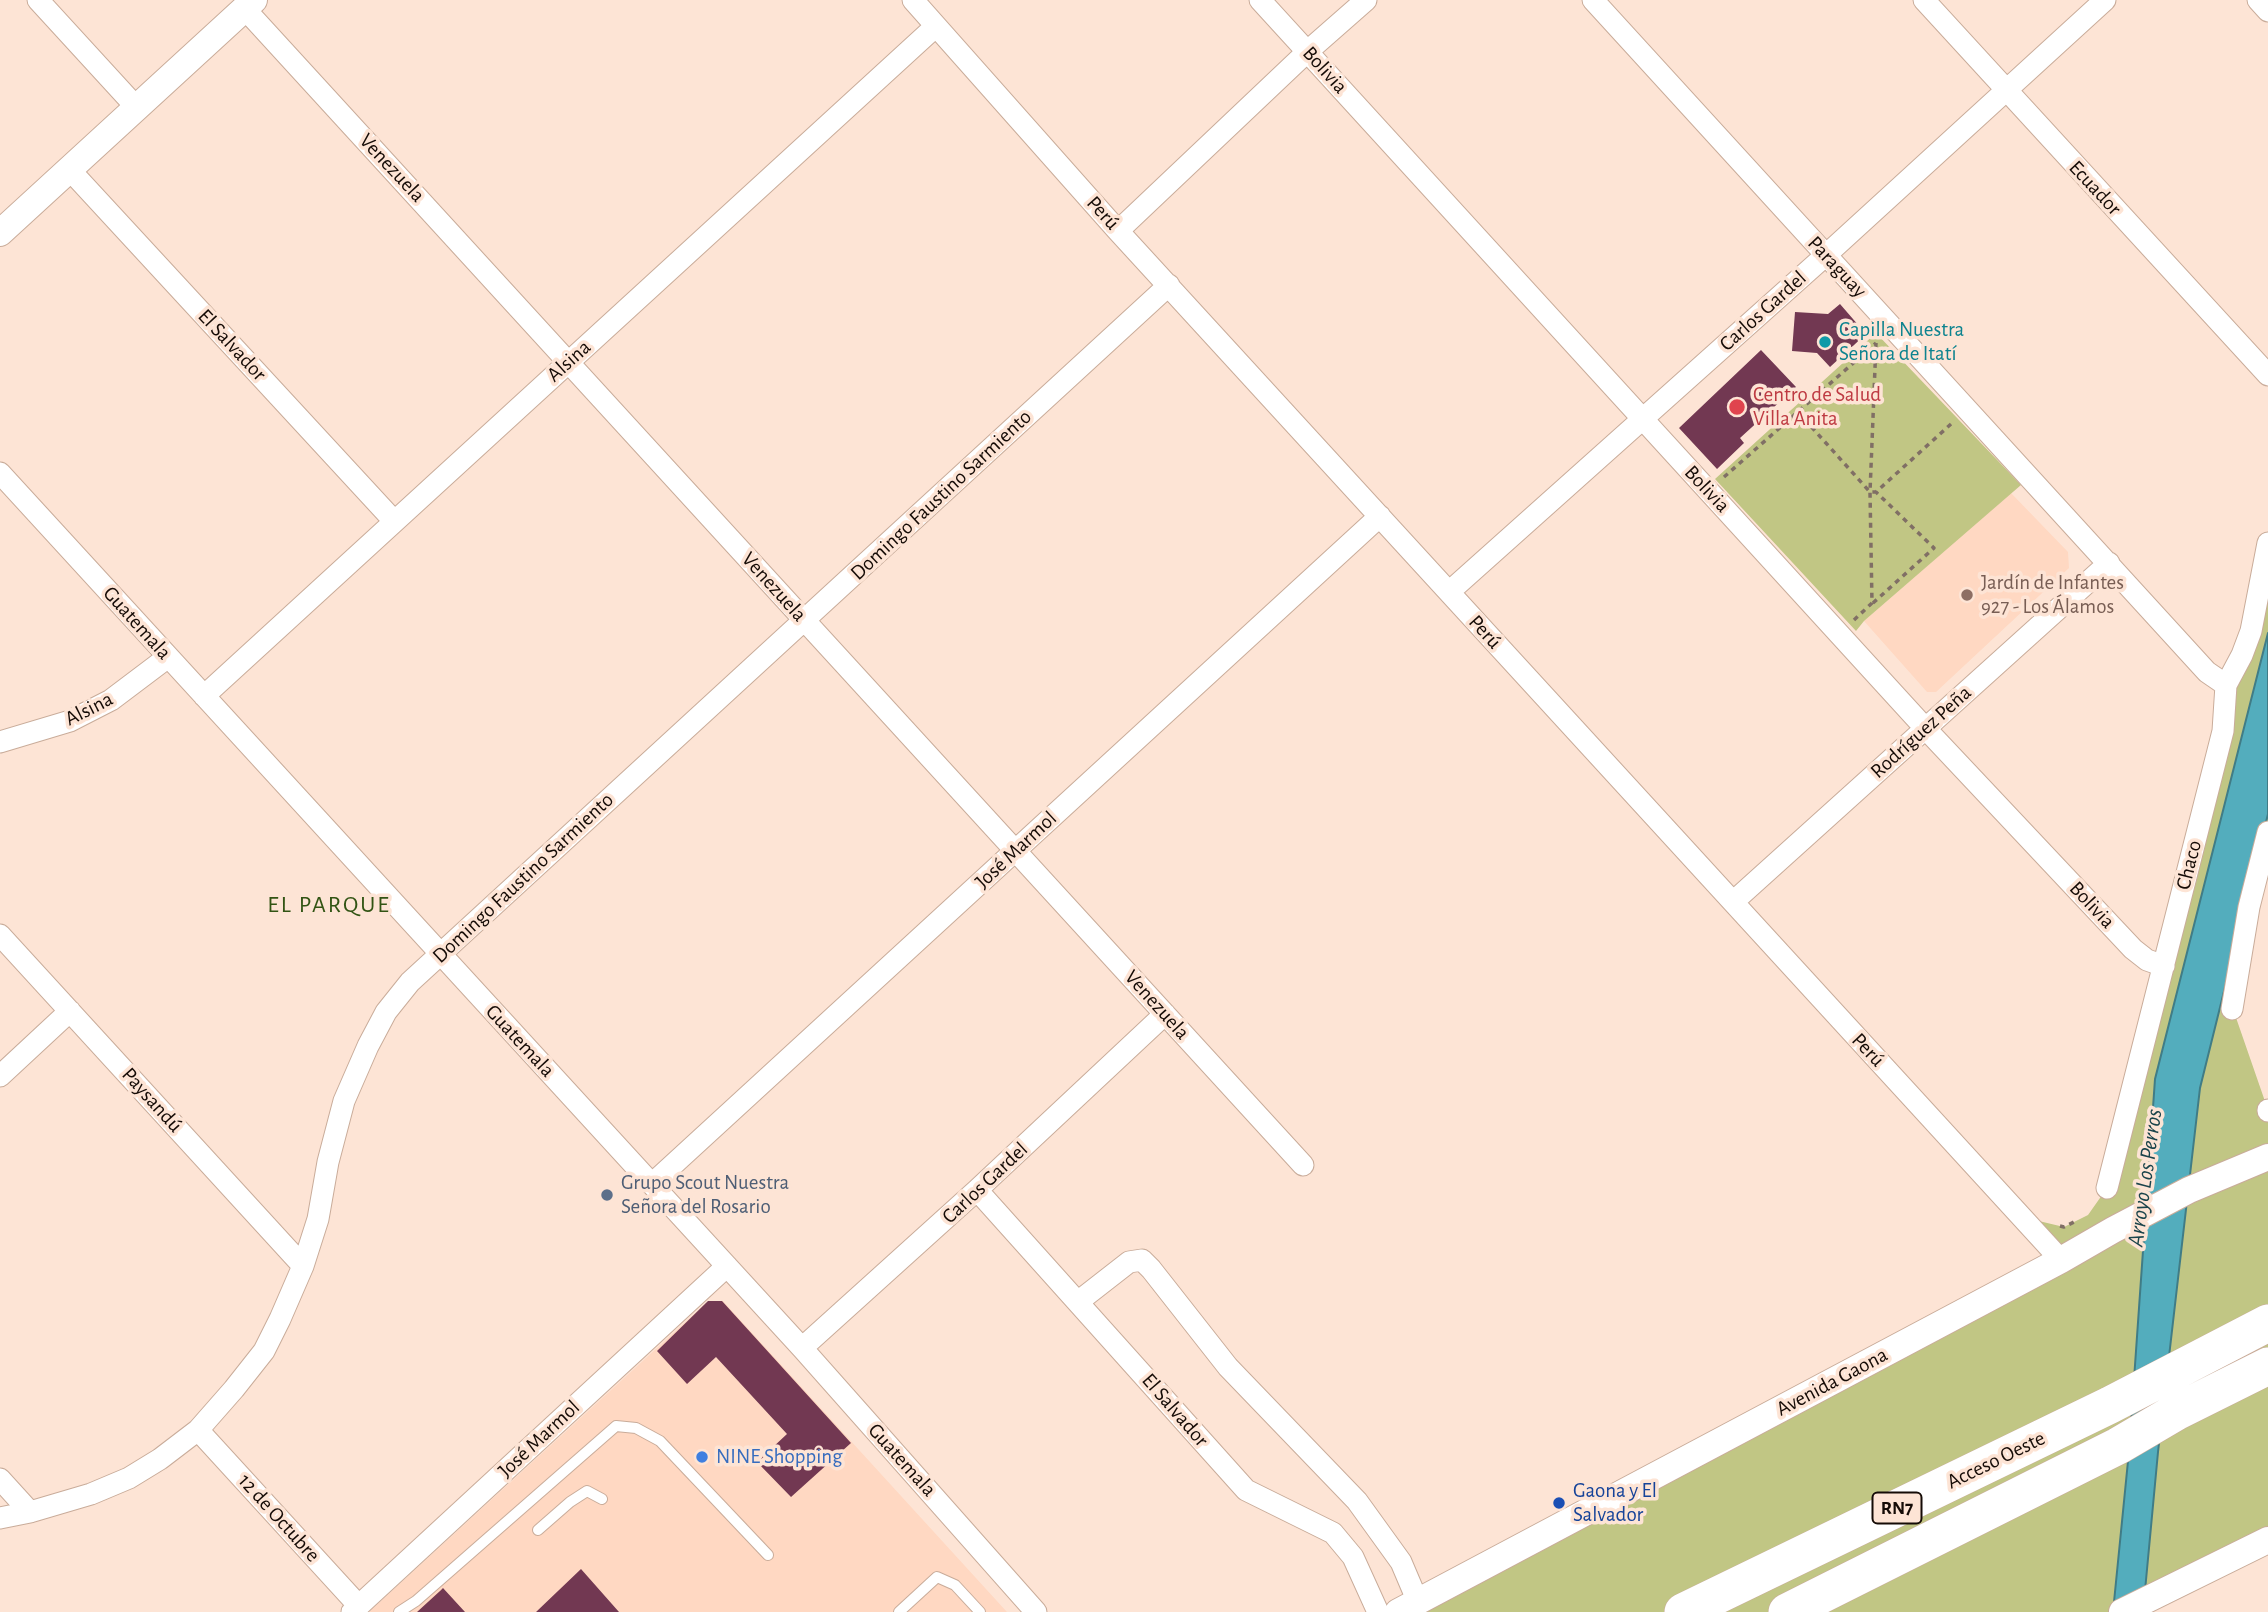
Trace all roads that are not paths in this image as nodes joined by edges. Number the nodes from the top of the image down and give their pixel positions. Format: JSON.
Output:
{"nodes":[{"id":1,"x":38,"y":0,"type":"edge"},
{"id":2,"x":913,"y":0,"type":"edge"},
{"id":3,"x":1260,"y":0,"type":"edge"},
{"id":4,"x":1366,"y":0,"type":"edge"},
{"id":5,"x":1593,"y":0,"type":"edge"},
{"id":6,"x":1924,"y":0,"type":"edge"},
{"id":7,"x":2105,"y":0,"type":"edge"},
{"id":8,"x":2258,"y":0,"type":"edge"},
{"id":9,"x":250,"y":4,"type":"edge"},
{"id":10,"x":2268,"y":11,"type":"edge"},
{"id":11,"x":936,"y":26,"type":"junction"},
{"id":12,"x":1308,"y":51,"type":"junction"},
{"id":13,"x":2004,"y":90,"type":"junction"},
{"id":14,"x":136,"y":108,"type":"junction"},
{"id":15,"x":69,"y":169,"type":"junction"},
{"id":16,"x":1118,"y":231,"type":"junction"},
{"id":17,"x":0,"y":233,"type":"edge"},
{"id":18,"x":1825,"y":255,"type":"junction"},
{"id":19,"x":1169,"y":285,"type":"junction"},
{"id":20,"x":569,"y":361,"type":"junction"},
{"id":21,"x":2268,"y":375,"type":"edge"},
{"id":22,"x":1642,"y":419,"type":"junction"},
{"id":23,"x":0,"y":473,"type":"edge"},
{"id":24,"x":1380,"y":516,"type":"junction"},
{"id":25,"x":394,"y":521,"type":"junction"},
{"id":26,"x":2268,"y":543,"type":"edge"},
{"id":27,"x":2109,"y":563,"type":"junction"},
{"id":28,"x":1450,"y":592,"type":"junction"},
{"id":29,"x":805,"y":620,"type":"junction"},
{"id":30,"x":168,"y":657,"type":"junction"},
{"id":31,"x":2226,"y":685,"type":"junction"},
{"id":32,"x":204,"y":696,"type":"junction"},
{"id":33,"x":1926,"y":728,"type":"junction"},
{"id":34,"x":0,"y":742,"type":"edge"},
{"id":35,"x":2268,"y":832,"type":"edge"},
{"id":36,"x":1015,"y":851,"type":"junction"},
{"id":37,"x":1732,"y":902,"type":"junction"},
{"id":38,"x":0,"y":935,"type":"edge"},
{"id":39,"x":441,"y":954,"type":"junction"},
{"id":40,"x":2164,"y":967,"type":"junction"},
{"id":41,"x":2232,"y":1009,"type":"dead end"},
{"id":42,"x":70,"y":1011,"type":"junction"},
{"id":43,"x":1165,"y":1014,"type":"junction"},
{"id":44,"x":0,"y":1076,"type":"edge"},
{"id":45,"x":2268,"y":1157,"type":"edge"},
{"id":46,"x":1303,"y":1165,"type":"dead end"},
{"id":47,"x":652,"y":1184,"type":"junction"},
{"id":48,"x":2107,"y":1188,"type":"road end"},
{"id":49,"x":977,"y":1190,"type":"junction"},
{"id":50,"x":2061,"y":1260,"type":"junction"},
{"id":51,"x":303,"y":1266,"type":"junction"},
{"id":52,"x":727,"y":1266,"type":"junction"},
{"id":53,"x":1079,"y":1301,"type":"junction"},
{"id":54,"x":2268,"y":1323,"type":"edge"},
{"id":55,"x":802,"y":1348,"type":"junction"},
{"id":56,"x":2268,"y":1366,"type":"edge"},
{"id":57,"x":198,"y":1430,"type":"junction"},
{"id":58,"x":0,"y":1479,"type":"edge"},
{"id":59,"x":602,"y":1499,"type":"dead end"},
{"id":60,"x":30,"y":1512,"type":"junction"},
{"id":61,"x":0,"y":1518,"type":"edge"},
{"id":62,"x":538,"y":1530,"type":"dead end"},
{"id":63,"x":2268,"y":1541,"type":"edge"},
{"id":64,"x":768,"y":1555,"type":"dead end"},
{"id":65,"x":1408,"y":1607,"type":"edge"},
{"id":66,"x":355,"y":1609,"type":"edge"},
{"id":67,"x":399,"y":1612,"type":"edge"},
{"id":68,"x":899,"y":1612,"type":"edge"},
{"id":69,"x":980,"y":1612,"type":"edge"},
{"id":70,"x":1036,"y":1612,"type":"edge"},
{"id":71,"x":1378,"y":1612,"type":"edge"},
{"id":72,"x":1683,"y":1612,"type":"edge"},
{"id":73,"x":1787,"y":1612,"type":"edge"},
{"id":74,"x":2122,"y":1612,"type":"edge"}],
"edges":[{"from":1,"to":14,"type":"street"},
{"from":2,"to":11,"type":"street","name":"Perú"},
{"from":3,"to":12,"type":"street","name":"Bolivia"},
{"from":4,"to":12,"type":"street"},
{"from":5,"to":18,"type":"street","name":"Paraguay"},
{"from":6,"to":13,"type":"street","name":"Ecuador"},
{"from":7,"to":13,"type":"street","name":"Carlos Gardel"},
{"from":8,"to":10,"type":"street"},
{"from":9,"to":14,"type":"street"},
{"from":9,"to":20,"type":"street","name":"Venezuela"},
{"from":11,"to":16,"type":"street","name":"Perú"},
{"from":11,"to":20,"type":"street","name":"Alsina"},
{"from":12,"to":16,"type":"street"},
{"from":12,"to":22,"type":"street","name":"Bolivia"},
{"from":13,"to":18,"type":"street","name":"Carlos Gardel"},
{"from":13,"to":21,"type":"street","name":"Ecuador"},
{"from":14,"to":15,"type":"street"},
{"from":15,"to":17,"type":"street"},
{"from":15,"to":25,"type":"street","name":"El Salvador"},
{"from":16,"to":19,"type":"street","name":"Perú"},
{"from":18,"to":22,"type":"street","name":"Carlos Gardel"},
{"from":18,"to":27,"type":"street","name":"Paraguay"},
{"from":19,"to":24,"type":"street","name":"Perú"},
{"from":19,"to":29,"type":"street","name":"Domingo Faustino Sarmiento"},
{"from":20,"to":25,"type":"street","name":"Alsina"},
{"from":20,"to":29,"type":"street","name":"Venezuela"},
{"from":22,"to":28,"type":"street","name":"Carlos Gardel"},
{"from":22,"to":33,"type":"street","name":"Bolivia"},
{"from":23,"to":30,"type":"street","name":"Guatemala"},
{"from":24,"to":28,"type":"street","name":"Perú"},
{"from":24,"to":36,"type":"street","name":"José Marmol"},
{"from":25,"to":32,"type":"street","name":"Alsina"},
{"from":26,"to":31,"type":"street","name":"Chaco"},
{"from":27,"to":31,"type":"street","name":"Paraguay"},
{"from":27,"to":33,"type":"street","name":"Rodríguez Peña"},
{"from":28,"to":37,"type":"street","name":"Perú"},
{"from":29,"to":36,"type":"street","name":"Venezuela"},
{"from":29,"to":39,"type":"street","name":"Domingo Faustino Sarmiento"},
{"from":30,"to":32,"type":"street","name":"Guatemala"},
{"from":30,"to":34,"type":"street","name":"Alsina"},
{"from":31,"to":40,"type":"street","name":"Chaco"},
{"from":32,"to":39,"type":"street","name":"Guatemala"},
{"from":33,"to":37,"type":"street","name":"Rodríguez Peña"},
{"from":33,"to":40,"type":"street","name":"Bolivia"},
{"from":35,"to":41,"type":"street"},
{"from":36,"to":43,"type":"street","name":"Venezuela"},
{"from":36,"to":47,"type":"street","name":"José Marmol"},
{"from":37,"to":50,"type":"street","name":"Perú"},
{"from":38,"to":42,"type":"street","name":"Paysandú"},
{"from":39,"to":47,"type":"street","name":"Guatemala"},
{"from":39,"to":51,"type":"street","name":"Domingo Faustino Sarmiento"},
{"from":40,"to":48,"type":"street","name":"Chaco"},
{"from":42,"to":44,"type":"street"},
{"from":42,"to":51,"type":"street","name":"Paysandú"},
{"from":43,"to":46,"type":"street","name":"Venezuela"},
{"from":43,"to":49,"type":"street","name":"Carlos Gardel"},
{"from":45,"to":50,"type":"street","name":"Avenida Gaona"},
{"from":47,"to":52,"type":"street","name":"Guatemala"},
{"from":49,"to":53,"type":"street","name":"El Salvador"},
{"from":49,"to":55,"type":"street","name":"Carlos Gardel"},
{"from":50,"to":65,"type":"street","name":"Avenida Gaona"},
{"from":51,"to":57,"type":"street","name":"Domingo Faustino Sarmiento"},
{"from":52,"to":55,"type":"street","name":"Guatemala"},
{"from":52,"to":66,"type":"street","name":"José Marmol"},
{"from":53,"to":65,"type":"street"},
{"from":53,"to":71,"type":"street","name":"El Salvador"},
{"from":54,"to":72,"type":"highway","name":"Acceso Oeste","number":"RN7"},
{"from":55,"to":70,"type":"street","name":"Guatemala"},
{"from":56,"to":73,"type":"highway","name":"Acceso Oeste","number":"RN7"},
{"from":57,"to":60,"type":"street","name":"Domingo Faustino Sarmiento"},
{"from":57,"to":66,"type":"street","name":"12 de Octubre"},
{"from":58,"to":60,"type":"street"},
{"from":59,"to":62,"type":"lane"},
{"from":60,"to":61,"type":"street","name":"Domingo Faustino Sarmiento"},
{"from":63,"to":74,"type":"street"},
{"from":64,"to":67,"type":"lane"},
{"from":68,"to":69,"type":"lane"}]}
